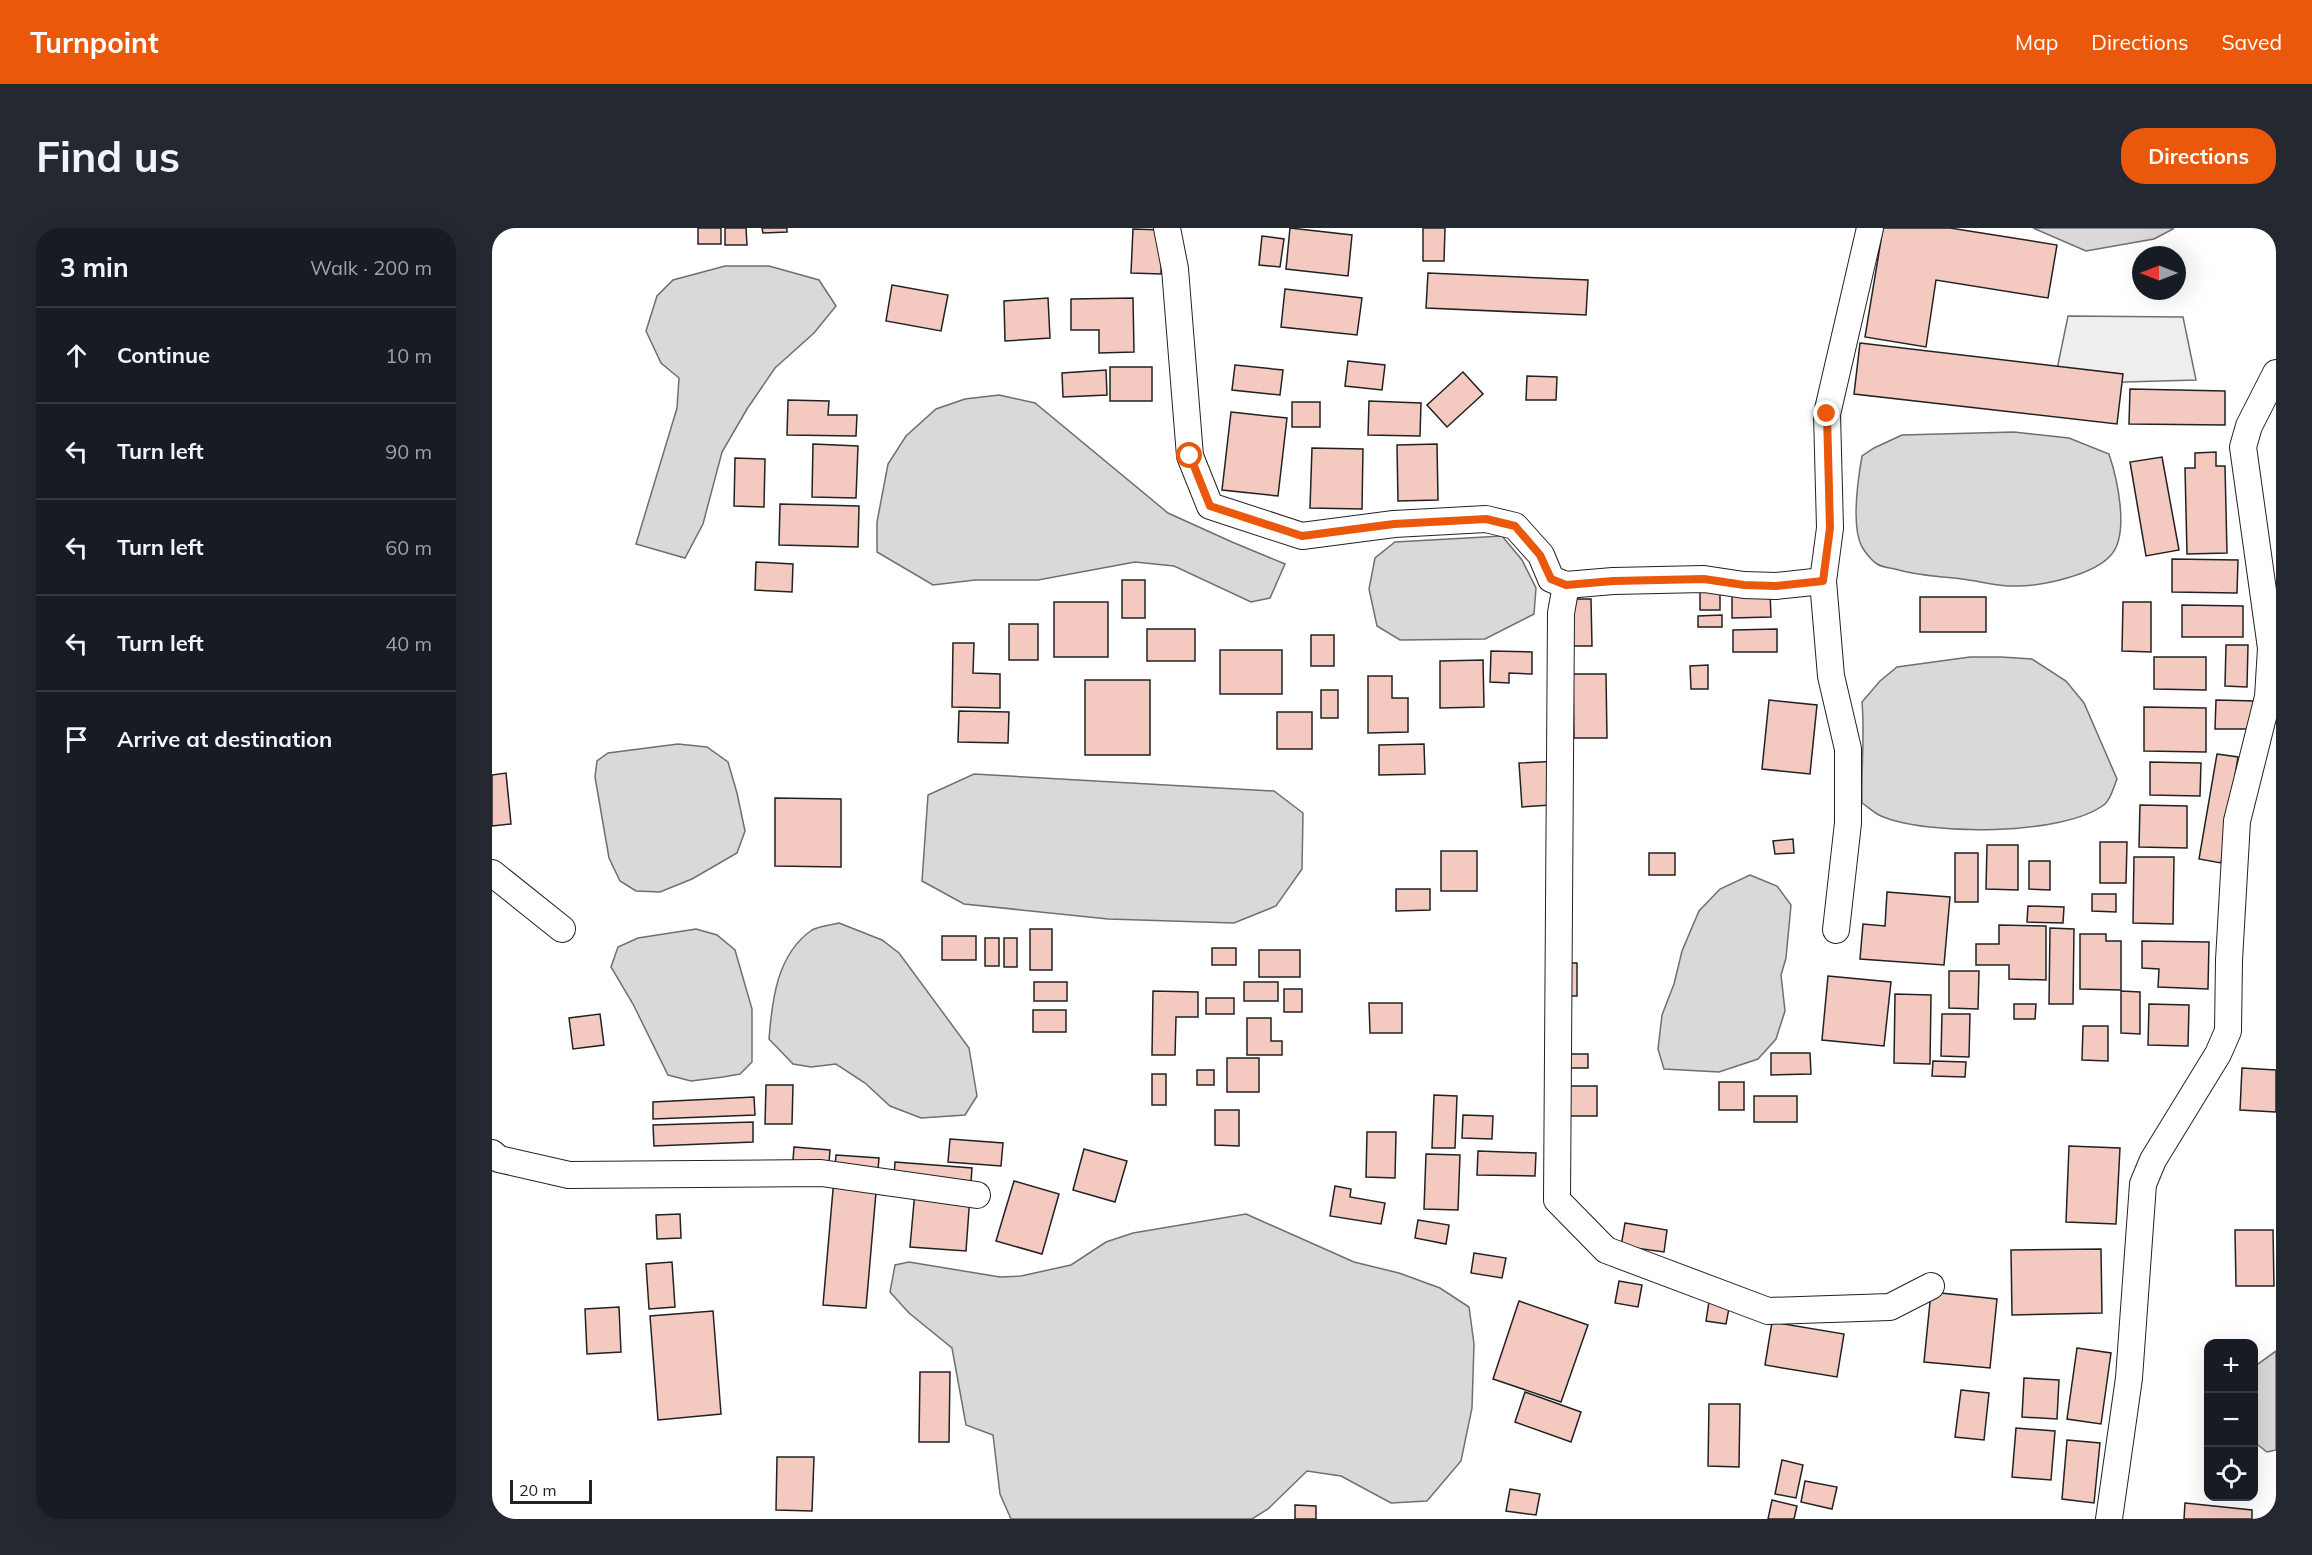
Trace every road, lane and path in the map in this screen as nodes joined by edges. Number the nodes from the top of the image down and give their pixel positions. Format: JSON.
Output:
{"nodes":[{"id":1,"x":1167,"y":228,"type":"edge"},
{"id":2,"x":1870,"y":228,"type":"edge"},
{"id":3,"x":2276,"y":373,"type":"edge"},
{"id":4,"x":1823,"y":581,"type":"junction"},
{"id":5,"x":1566,"y":585,"type":"junction"},
{"id":6,"x":2272,"y":696,"type":"edge"},
{"id":7,"x":492,"y":873,"type":"edge"},
{"id":8,"x":562,"y":929,"type":"dead end"},
{"id":9,"x":1836,"y":930,"type":"dead end"},
{"id":10,"x":492,"y":1153,"type":"edge"},
{"id":11,"x":977,"y":1195,"type":"dead end"},
{"id":12,"x":1931,"y":1286,"type":"dead end"},
{"id":13,"x":2109,"y":1519,"type":"edge"}],
"edges":[{"from":1,"to":5,"type":"street"},
{"from":2,"to":4,"type":"street"},
{"from":3,"to":6,"type":"street"},
{"from":4,"to":5,"type":"street"},
{"from":4,"to":9,"type":"street"},
{"from":5,"to":12,"type":"street"},
{"from":6,"to":13,"type":"street"},
{"from":7,"to":8,"type":"street"},
{"from":10,"to":11,"type":"street"}]}
